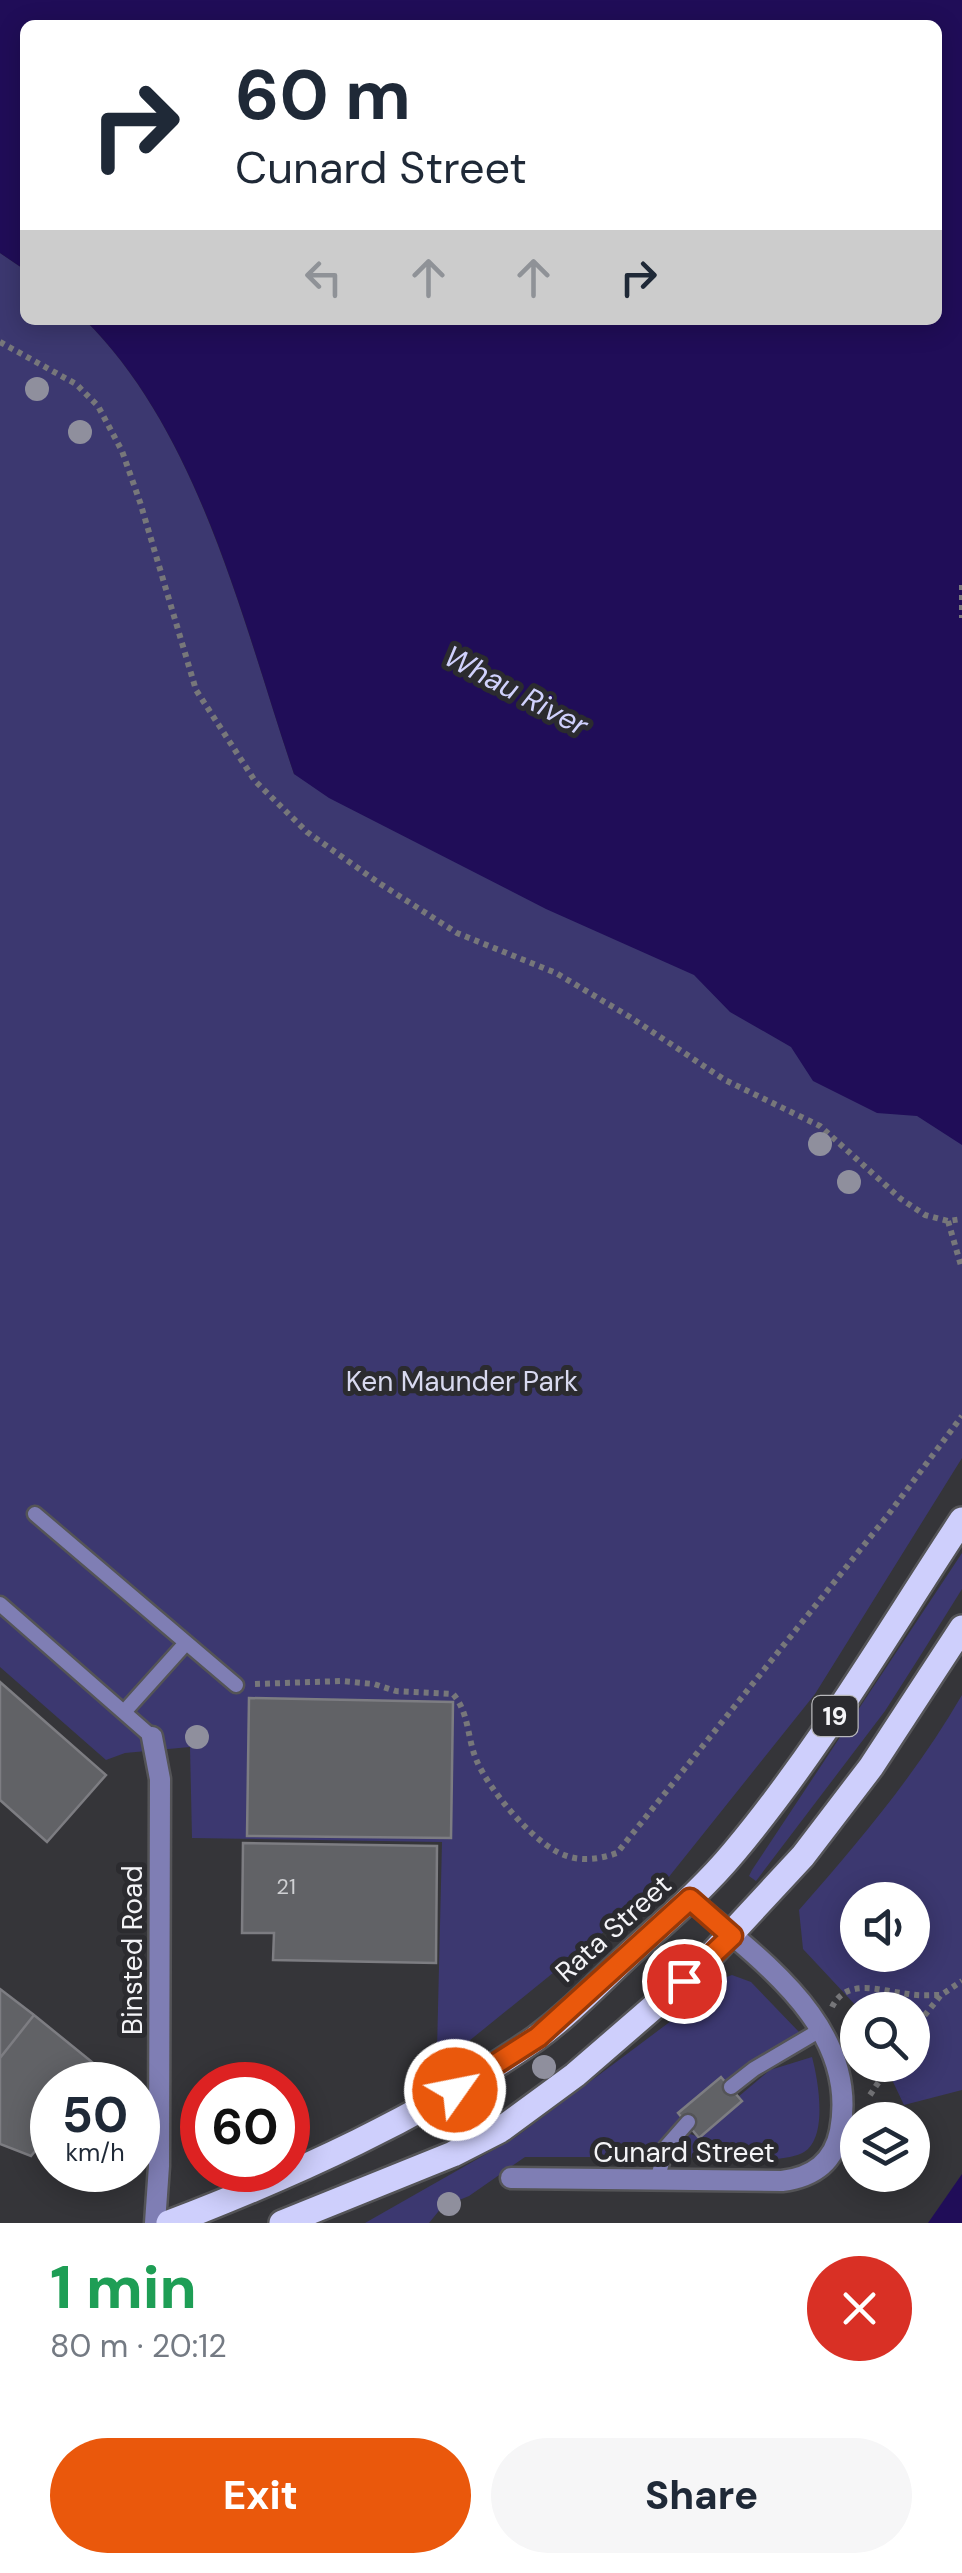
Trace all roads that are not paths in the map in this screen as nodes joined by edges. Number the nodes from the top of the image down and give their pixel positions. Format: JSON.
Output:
{"nodes":[{"id":1,"x":35,"y":1514,"type":"dead end"},
{"id":2,"x":962,"y":1520,"type":"edge"},
{"id":3,"x":0,"y":1604,"type":"edge"},
{"id":4,"x":962,"y":1628,"type":"edge"},
{"id":5,"x":186,"y":1643,"type":"junction"},
{"id":6,"x":236,"y":1685,"type":"dead end"},
{"id":7,"x":124,"y":1712,"type":"junction"},
{"id":8,"x":152,"y":1737,"type":"joint"},
{"id":9,"x":690,"y":1899,"type":"junction"},
{"id":10,"x":732,"y":1936,"type":"junction"},
{"id":11,"x":822,"y":2028,"type":"junction"},
{"id":12,"x":731,"y":2088,"type":"dead end"},
{"id":13,"x":688,"y":2122,"type":"dead end"},
{"id":14,"x":511,"y":2178,"type":"dead end"},
{"id":15,"x":658,"y":2181,"type":"junction"},
{"id":16,"x":155,"y":2223,"type":"edge"},
{"id":17,"x":169,"y":2223,"type":"edge"},
{"id":18,"x":282,"y":2223,"type":"edge"}],
"edges":[{"from":1,"to":5,"type":"lane"},
{"from":2,"to":9,"type":"main road","name":"Rata Street","number":"19"},
{"from":3,"to":7,"type":"lane"},
{"from":4,"to":10,"type":"main road","number":"19"},
{"from":5,"to":6,"type":"lane"},
{"from":5,"to":7,"type":"lane"},
{"from":7,"to":8,"type":"lane"},
{"from":8,"to":16,"type":"street","name":"Binsted Road"},
{"from":9,"to":10,"type":"street","name":"Cunard Street"},
{"from":9,"to":17,"type":"main road","name":"Rata Street","number":"19"},
{"from":10,"to":11,"type":"street","name":"Cunard Street"},
{"from":10,"to":18,"type":"main road","number":"19"},
{"from":11,"to":12,"type":"lane"},
{"from":11,"to":15,"type":"street","name":"Cunard Street"},
{"from":13,"to":15,"type":"lane"},
{"from":14,"to":15,"type":"street","name":"Cunard Street"}]}
